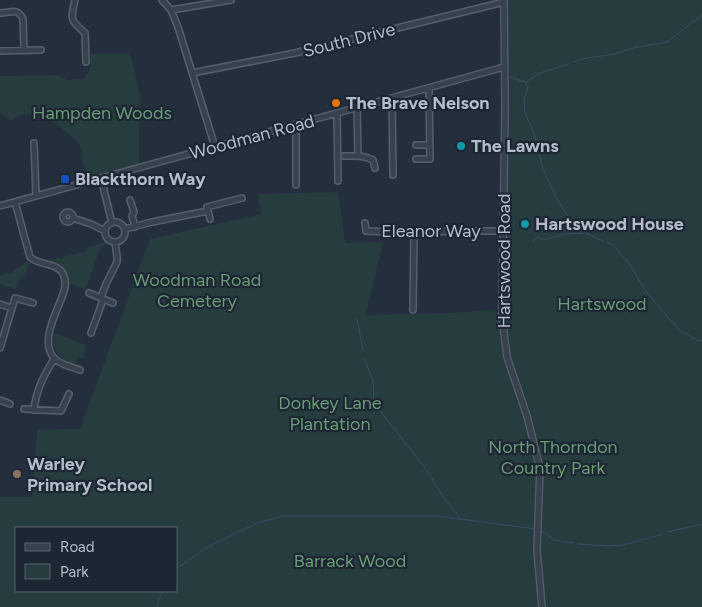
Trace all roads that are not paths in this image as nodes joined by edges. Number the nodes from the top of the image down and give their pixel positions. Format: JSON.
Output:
{"nodes":[{"id":1,"x":75,"y":0,"type":"edge"},
{"id":2,"x":162,"y":0,"type":"edge"},
{"id":3,"x":231,"y":0,"type":"edge"},
{"id":4,"x":219,"y":1,"type":"edge"},
{"id":5,"x":504,"y":1,"type":"edge"},
{"id":6,"x":172,"y":10,"type":"junction"},
{"id":7,"x":0,"y":13,"type":"edge"},
{"id":8,"x":92,"y":31,"type":"dead end"},
{"id":9,"x":84,"y":33,"type":"junction"},
{"id":10,"x":24,"y":50,"type":"junction"},
{"id":11,"x":41,"y":50,"type":"dead end"},
{"id":12,"x":0,"y":51,"type":"edge"},
{"id":13,"x":86,"y":62,"type":"dead end"},
{"id":14,"x":504,"y":68,"type":"junction"},
{"id":15,"x":192,"y":73,"type":"junction"},
{"id":16,"x":429,"y":89,"type":"junction"},
{"id":17,"x":392,"y":98,"type":"junction"},
{"id":18,"x":357,"y":108,"type":"junction"},
{"id":19,"x":337,"y":113,"type":"junction"},
{"id":20,"x":294,"y":125,"type":"junction"},
{"id":21,"x":34,"y":143,"type":"dead end"},
{"id":22,"x":430,"y":145,"type":"junction"},
{"id":23,"x":416,"y":146,"type":"dead end"},
{"id":24,"x":214,"y":147,"type":"junction"},
{"id":25,"x":358,"y":155,"type":"junction"},
{"id":26,"x":344,"y":156,"type":"dead end"},
{"id":27,"x":416,"y":159,"type":"dead end"},
{"id":28,"x":374,"y":168,"type":"dead end"},
{"id":29,"x":393,"y":176,"type":"dead end"},
{"id":30,"x":101,"y":178,"type":"junction"},
{"id":31,"x":338,"y":181,"type":"dead end"},
{"id":32,"x":296,"y":185,"type":"dead end"},
{"id":33,"x":36,"y":196,"type":"junction"},
{"id":34,"x":242,"y":198,"type":"dead end"},
{"id":35,"x":130,"y":200,"type":"dead end"},
{"id":36,"x":15,"y":202,"type":"junction"},
{"id":37,"x":0,"y":206,"type":"edge"},
{"id":38,"x":207,"y":207,"type":"junction"},
{"id":39,"x":73,"y":218,"type":"dead end"},
{"id":40,"x":210,"y":219,"type":"dead end"},
{"id":41,"x":112,"y":223,"type":"junction"},
{"id":42,"x":366,"y":224,"type":"dead end"},
{"id":43,"x":135,"y":227,"type":"junction"},
{"id":44,"x":125,"y":229,"type":"junction"},
{"id":45,"x":106,"y":230,"type":"junction"},
{"id":46,"x":504,"y":231,"type":"junction"},
{"id":47,"x":414,"y":233,"type":"junction"},
{"id":48,"x":115,"y":243,"type":"junction"},
{"id":49,"x":89,"y":293,"type":"dead end"},
{"id":50,"x":102,"y":298,"type":"junction"},
{"id":51,"x":33,"y":303,"type":"dead end"},
{"id":52,"x":113,"y":303,"type":"dead end"},
{"id":53,"x":0,"y":304,"type":"edge"},
{"id":54,"x":11,"y":308,"type":"junction"},
{"id":55,"x":413,"y":310,"type":"dead end"},
{"id":56,"x":91,"y":333,"type":"dead end"},
{"id":57,"x":0,"y":348,"type":"edge"},
{"id":58,"x":54,"y":359,"type":"junction"},
{"id":59,"x":80,"y":370,"type":"dead end"},
{"id":60,"x":69,"y":394,"type":"dead end"},
{"id":61,"x":0,"y":400,"type":"edge"},
{"id":62,"x":10,"y":404,"type":"dead end"},
{"id":63,"x":24,"y":409,"type":"dead end"},
{"id":64,"x":34,"y":410,"type":"junction"},
{"id":65,"x":542,"y":607,"type":"edge"}],
"edges":[{"from":1,"to":9,"type":"street"},
{"from":2,"to":6,"type":"street"},
{"from":3,"to":4,"type":"street"},
{"from":4,"to":6,"type":"street"},
{"from":5,"to":14,"type":"street","name":"Hartswood Road"},
{"from":5,"to":15,"type":"street","name":"South Drive"},
{"from":6,"to":15,"type":"street"},
{"from":7,"to":10,"type":"street"},
{"from":8,"to":9,"type":"street"},
{"from":9,"to":13,"type":"street"},
{"from":10,"to":11,"type":"street"},
{"from":10,"to":12,"type":"street"},
{"from":14,"to":16,"type":"street","name":"Woodman Road"},
{"from":14,"to":46,"type":"street","name":"Hartswood Road"},
{"from":15,"to":24,"type":"street"},
{"from":16,"to":17,"type":"street","name":"Woodman Road"},
{"from":16,"to":22,"type":"street"},
{"from":17,"to":18,"type":"street","name":"Woodman Road"},
{"from":17,"to":29,"type":"street"},
{"from":18,"to":19,"type":"street","name":"Woodman Road"},
{"from":18,"to":25,"type":"street"},
{"from":19,"to":20,"type":"street","name":"Woodman Road"},
{"from":19,"to":31,"type":"street"},
{"from":20,"to":24,"type":"street","name":"Woodman Road"},
{"from":20,"to":32,"type":"street"},
{"from":21,"to":33,"type":"street"},
{"from":22,"to":23,"type":"street"},
{"from":22,"to":27,"type":"street"},
{"from":24,"to":30,"type":"street","name":"Woodman Road"},
{"from":25,"to":26,"type":"street"},
{"from":25,"to":28,"type":"street"},
{"from":30,"to":33,"type":"street","name":"Woodman Road"},
{"from":30,"to":41,"type":"street"},
{"from":33,"to":36,"type":"street","name":"Woodman Road"},
{"from":34,"to":38,"type":"street"},
{"from":35,"to":43,"type":"street"},
{"from":36,"to":37,"type":"street","name":"Woodman Road"},
{"from":36,"to":58,"type":"street"},
{"from":38,"to":40,"type":"street"},
{"from":38,"to":43,"type":"street"},
{"from":39,"to":45,"type":"street"},
{"from":41,"to":44,"type":"street"},
{"from":41,"to":45,"type":"street"},
{"from":42,"to":47,"type":"street","name":"Eleanor Way"},
{"from":43,"to":44,"type":"street"},
{"from":44,"to":48,"type":"street"},
{"from":45,"to":48,"type":"street"},
{"from":46,"to":47,"type":"street","name":"Eleanor Way"},
{"from":46,"to":65,"type":"street","name":"Hartswood Road"},
{"from":47,"to":55,"type":"street"},
{"from":48,"to":50,"type":"street"},
{"from":49,"to":50,"type":"street"},
{"from":50,"to":52,"type":"street"},
{"from":50,"to":56,"type":"street"},
{"from":51,"to":54,"type":"street"},
{"from":53,"to":54,"type":"street"},
{"from":54,"to":57,"type":"street"},
{"from":58,"to":59,"type":"street"},
{"from":58,"to":64,"type":"street"},
{"from":60,"to":64,"type":"street"},
{"from":61,"to":62,"type":"street"},
{"from":63,"to":64,"type":"street"}]}
